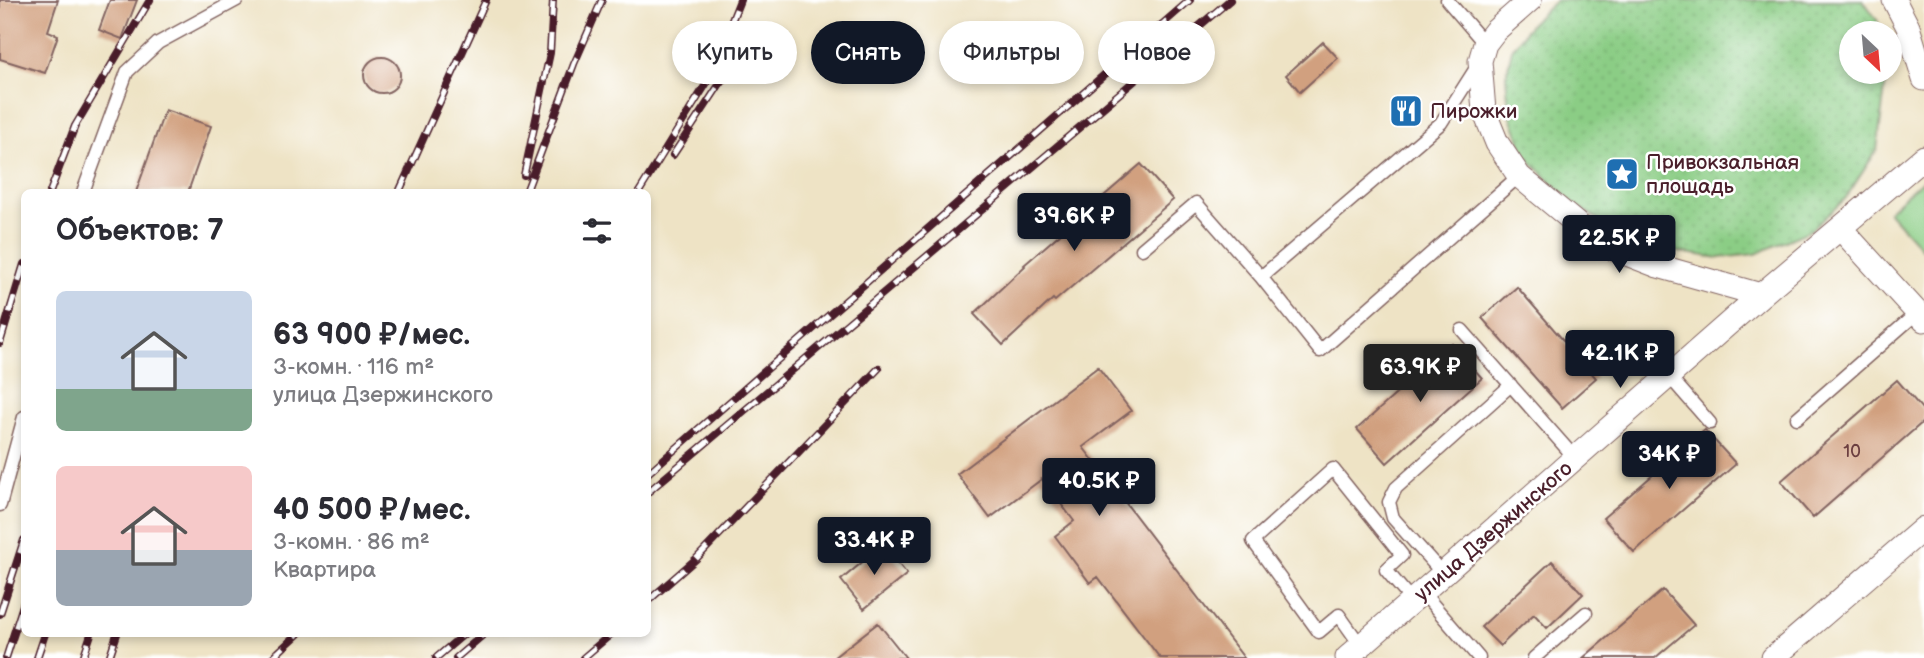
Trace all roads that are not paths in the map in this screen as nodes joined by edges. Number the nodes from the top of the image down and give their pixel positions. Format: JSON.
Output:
{"nodes":[{"id":1,"x":237,"y":0,"type":"edge"},
{"id":2,"x":1447,"y":0,"type":"edge"},
{"id":3,"x":1530,"y":0,"type":"edge"},
{"id":4,"x":1895,"y":0,"type":"edge"},
{"id":5,"x":1483,"y":53,"type":"junction"},
{"id":6,"x":1924,"y":79,"type":"edge"},
{"id":7,"x":1924,"y":157,"type":"edge"},
{"id":8,"x":1519,"y":176,"type":"junction"},
{"id":9,"x":84,"y":189,"type":"edge"},
{"id":10,"x":1841,"y":229,"type":"junction"},
{"id":11,"x":1142,"y":249,"type":"dead end"},
{"id":12,"x":1261,"y":277,"type":"junction"},
{"id":13,"x":1761,"y":295,"type":"junction"},
{"id":14,"x":1921,"y":316,"type":"edge"},
{"id":15,"x":1462,"y":330,"type":"dead end"},
{"id":16,"x":1669,"y":376,"type":"junction"},
{"id":17,"x":1511,"y":386,"type":"junction"},
{"id":18,"x":1797,"y":418,"type":"dead end"},
{"id":19,"x":1710,"y":423,"type":"dead end"},
{"id":20,"x":21,"y":428,"type":"edge"},
{"id":21,"x":1575,"y":458,"type":"junction"},
{"id":22,"x":0,"y":505,"type":"edge"},
{"id":23,"x":1924,"y":528,"type":"edge"},
{"id":24,"x":1443,"y":574,"type":"junction"},
{"id":25,"x":1417,"y":597,"type":"junction"},
{"id":26,"x":1586,"y":613,"type":"dead end"},
{"id":27,"x":1354,"y":652,"type":"edge"},
{"id":28,"x":1479,"y":658,"type":"edge"},
{"id":29,"x":1534,"y":658,"type":"edge"},
{"id":30,"x":1773,"y":658,"type":"edge"}],
"edges":[{"from":1,"to":9,"type":"lane"},
{"from":2,"to":5,"type":"lane"},
{"from":3,"to":5,"type":"street"},
{"from":4,"to":6,"type":"street"},
{"from":5,"to":8,"type":"street"},
{"from":5,"to":12,"type":"lane"},
{"from":7,"to":10,"type":"street","name":"улица Дзержинского"},
{"from":8,"to":12,"type":"lane"},
{"from":8,"to":13,"type":"street"},
{"from":10,"to":13,"type":"street","name":"улица Дзержинского"},
{"from":10,"to":14,"type":"street"},
{"from":11,"to":12,"type":"lane"},
{"from":13,"to":16,"type":"street","name":"улица Дзержинского"},
{"from":14,"to":18,"type":"lane"},
{"from":15,"to":17,"type":"lane"},
{"from":16,"to":19,"type":"lane"},
{"from":16,"to":21,"type":"street","name":"улица Дзержинского"},
{"from":17,"to":21,"type":"lane"},
{"from":17,"to":24,"type":"lane"},
{"from":20,"to":22,"type":"lane"},
{"from":21,"to":24,"type":"street","name":"улица Дзержинского"},
{"from":23,"to":30,"type":"street"},
{"from":24,"to":25,"type":"street","name":"улица Дзержинского"},
{"from":25,"to":27,"type":"street","name":"улица Дзержинского"},
{"from":25,"to":27,"type":"lane"},
{"from":25,"to":28,"type":"lane"},
{"from":26,"to":29,"type":"lane"}]}
